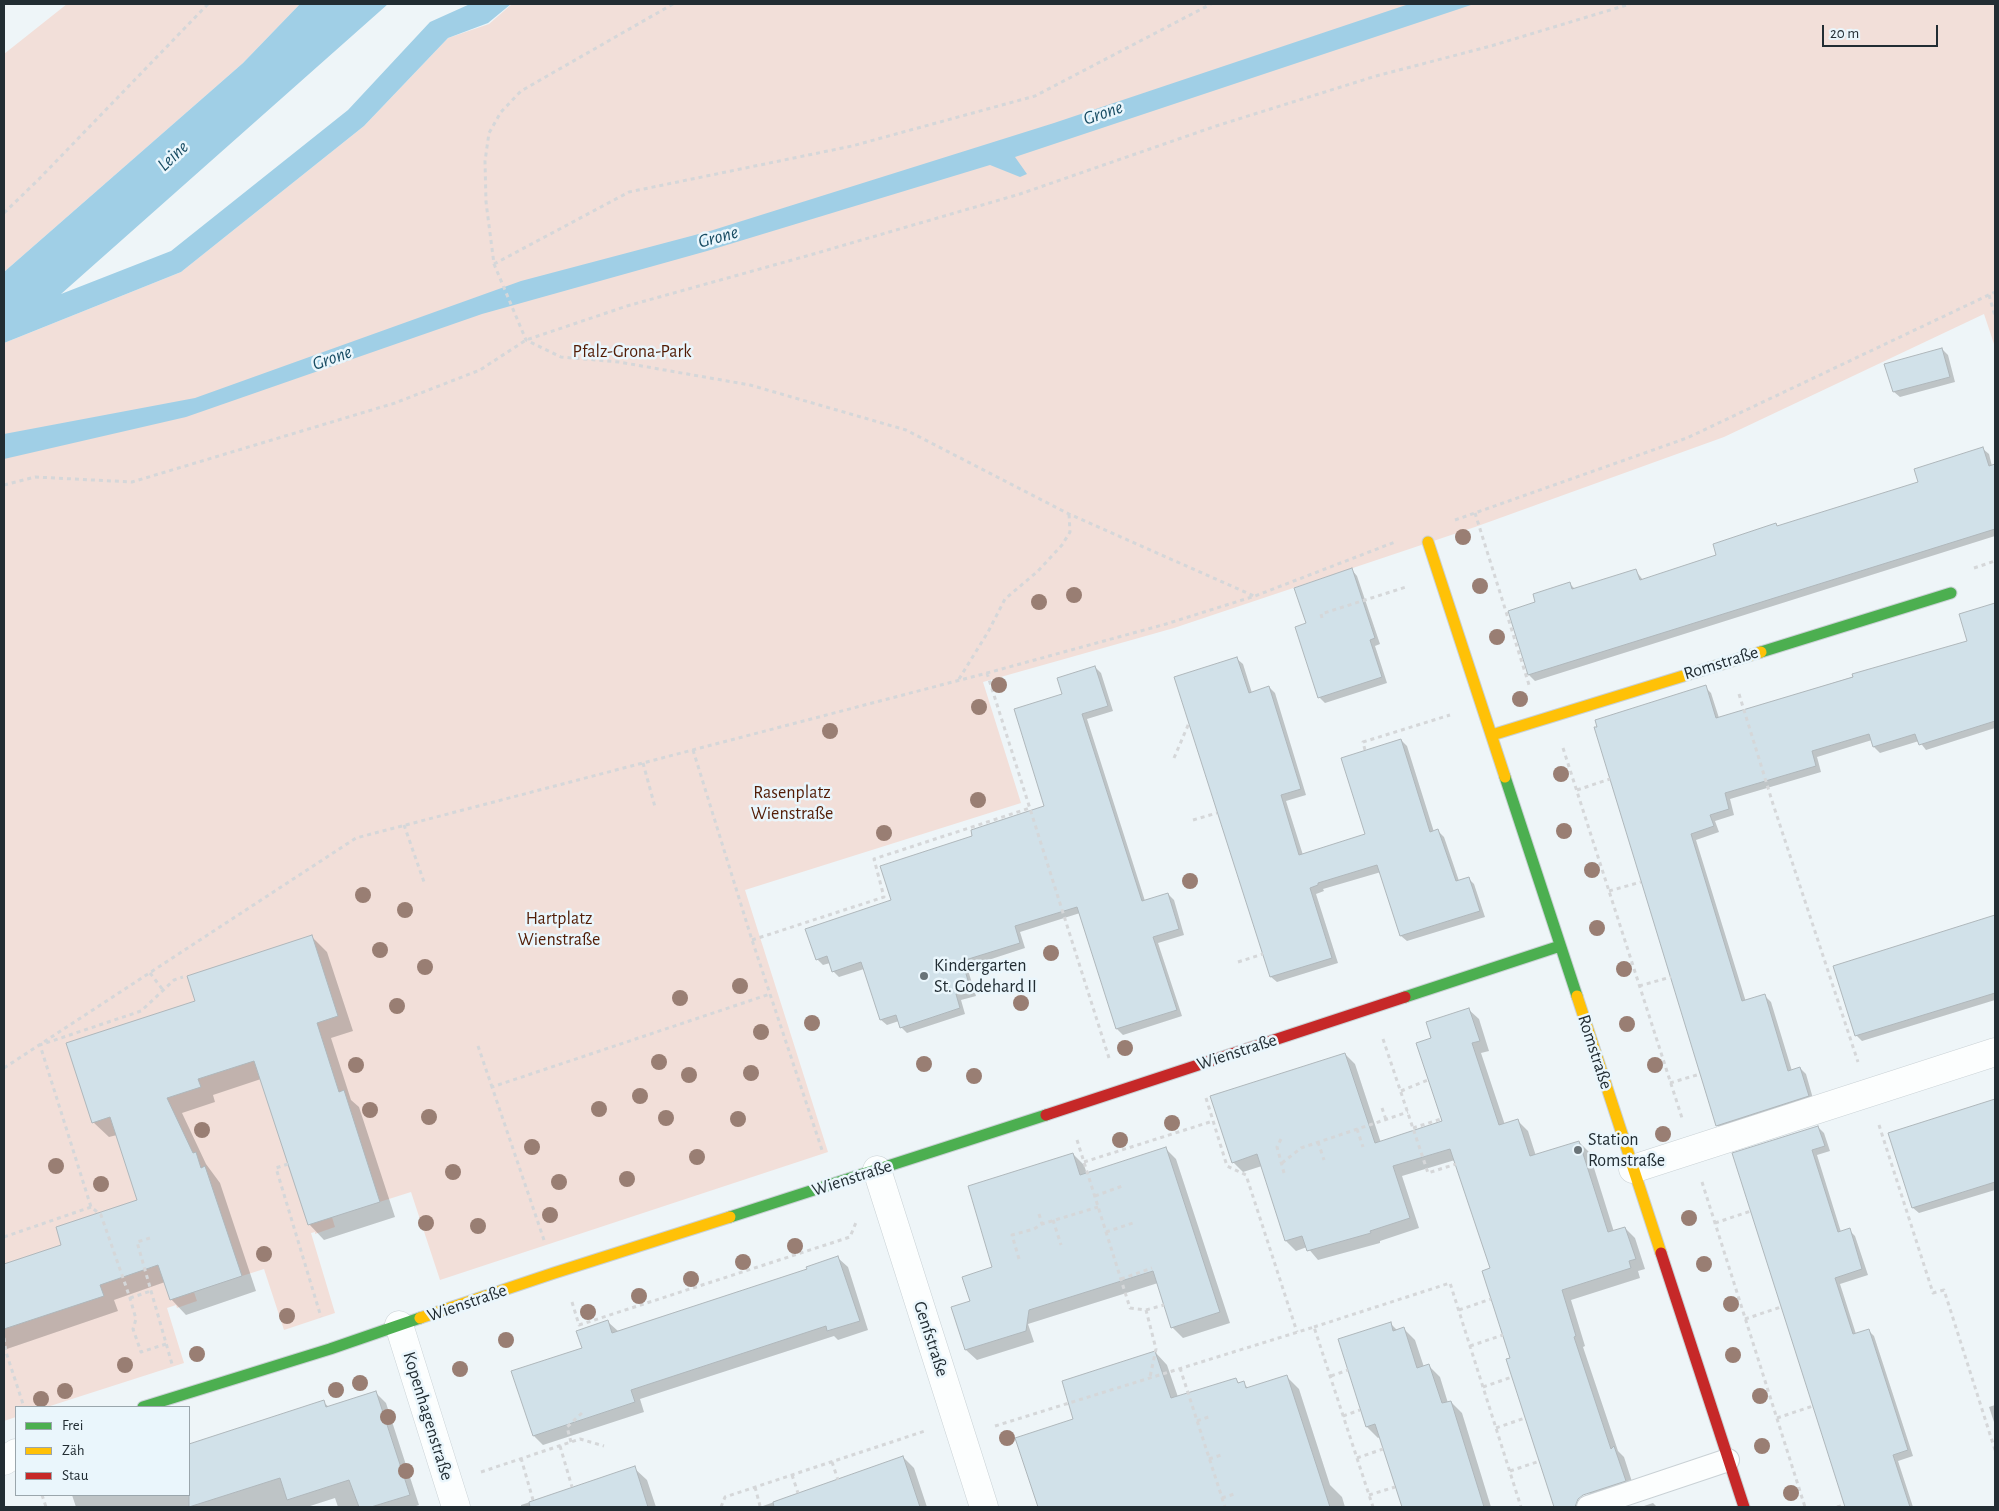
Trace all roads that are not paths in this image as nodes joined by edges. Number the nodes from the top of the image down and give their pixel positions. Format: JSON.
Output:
{"nodes":[{"id":1,"x":1428,"y":542,"type":"dead end"},
{"id":2,"x":1951,"y":593,"type":"dead end"},
{"id":3,"x":1492,"y":735,"type":"junction"},
{"id":4,"x":1560,"y":946,"type":"junction"},
{"id":5,"x":1995,"y":1052,"type":"edge"},
{"id":6,"x":1633,"y":1169,"type":"junction"},
{"id":7,"x":878,"y":1170,"type":"junction"},
{"id":8,"x":399,"y":1325,"type":"junction"},
{"id":9,"x":146,"y":1406,"type":"edge"},
{"id":10,"x":15,"y":1454,"type":"edge"},
{"id":11,"x":1728,"y":1460,"type":"junction"},
{"id":12,"x":4,"y":1461,"type":"edge"},
{"id":13,"x":452,"y":1495,"type":"edge"},
{"id":14,"x":984,"y":1507,"type":"edge"},
{"id":15,"x":1588,"y":1507,"type":"edge"},
{"id":16,"x":1744,"y":1507,"type":"edge"}],
"edges":[{"from":1,"to":3,"type":"street","name":"Romstraße"},
{"from":2,"to":3,"type":"street","name":"Romstraße"},
{"from":3,"to":4,"type":"street","name":"Romstraße"},
{"from":4,"to":6,"type":"street","name":"Romstraße"},
{"from":4,"to":7,"type":"street","name":"Wienstraße"},
{"from":5,"to":6,"type":"street"},
{"from":6,"to":11,"type":"street","name":"Romstraße"},
{"from":7,"to":8,"type":"street","name":"Wienstraße"},
{"from":7,"to":14,"type":"street","name":"Genfstraße"},
{"from":8,"to":9,"type":"street","name":"Wienstraße"},
{"from":8,"to":13,"type":"street","name":"Kopenhagenstraße"},
{"from":10,"to":12,"type":"street"},
{"from":11,"to":15,"type":"lane"},
{"from":11,"to":16,"type":"street","name":"Romstraße"}]}
